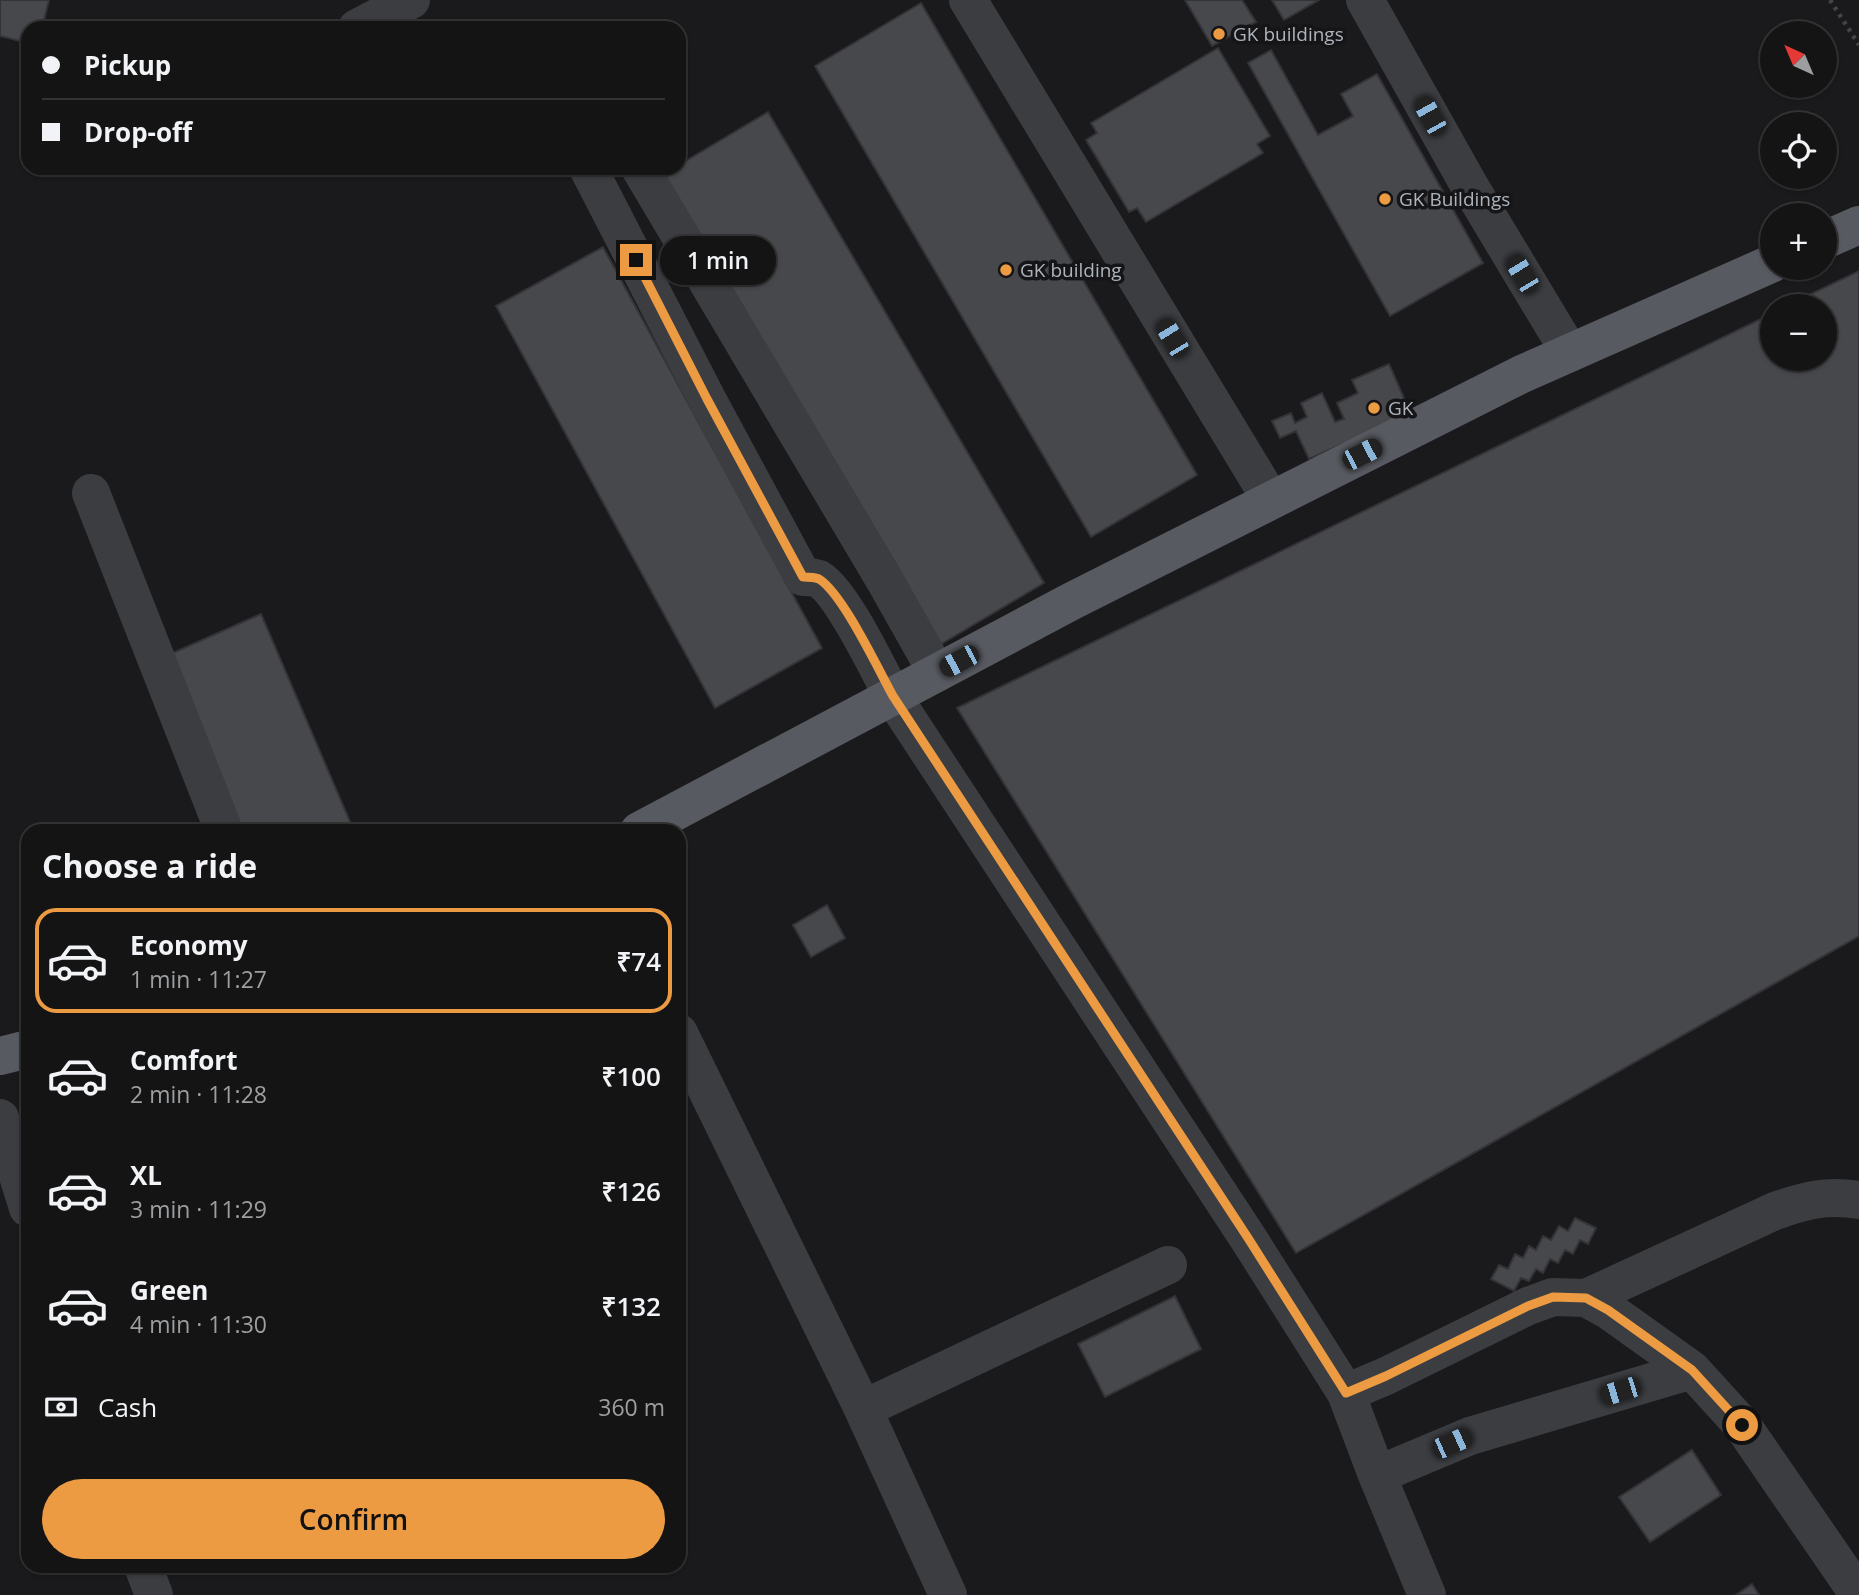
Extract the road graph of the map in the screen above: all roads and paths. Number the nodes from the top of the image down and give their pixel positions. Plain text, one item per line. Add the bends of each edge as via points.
1 (411, 0) edge
2 (968, 0) edge
3 (1365, 0) edge
4 (1830, 0) edge
5 (370, 21) edge
6 (1859, 44) edge
7 (592, 175) edge
8 (644, 175) edge
9 (1859, 225) edge
10 (1837, 235) edge
11 (1760, 269) edge
12 (1570, 353) junction
13 (91, 492) dead end
14 (1271, 500) junction
15 (937, 673) junction
16 (893, 696) junction
17 (221, 824) edge
18 (652, 824) edge
19 (686, 1046) edge
20 (21, 1051) edge
21 (0, 1056) edge
22 (0, 1118) edge
23 (21, 1186) edge
24 (1859, 1200) edge
25 (1168, 1265) dead end
26 (1586, 1298) junction
27 (1692, 1370) junction
28 (1346, 1393) junction
29 (863, 1409) junction
30 (1377, 1475) junction
31 (145, 1573) edge
32 (153, 1595) edge
33 (948, 1595) edge
34 (1427, 1595) edge
35 (1859, 1595) edge

1 - 5 street
2 - 14 street
3 - 12 street
4 - 6 path
7 - 16 street via 803,577 816,578 830,588
8 - 15 street
9 - 10 main road
11 - 12 main road
12 - 14 main road
13 - 17 street
14 - 15 main road
15 - 16 main road
16 - 18 main road
16 - 28 street
19 - 29 street
20 - 21 main road
22 - 23 street
24 - 26 street via 1807,1200 1775,1211
25 - 29 street
26 - 27 street
26 - 28 street via 1553,1297 1528,1306
27 - 30 street via 1470,1436
27 - 35 street via 1742,1425
28 - 30 street
29 - 33 street
30 - 34 street
31 - 32 street

